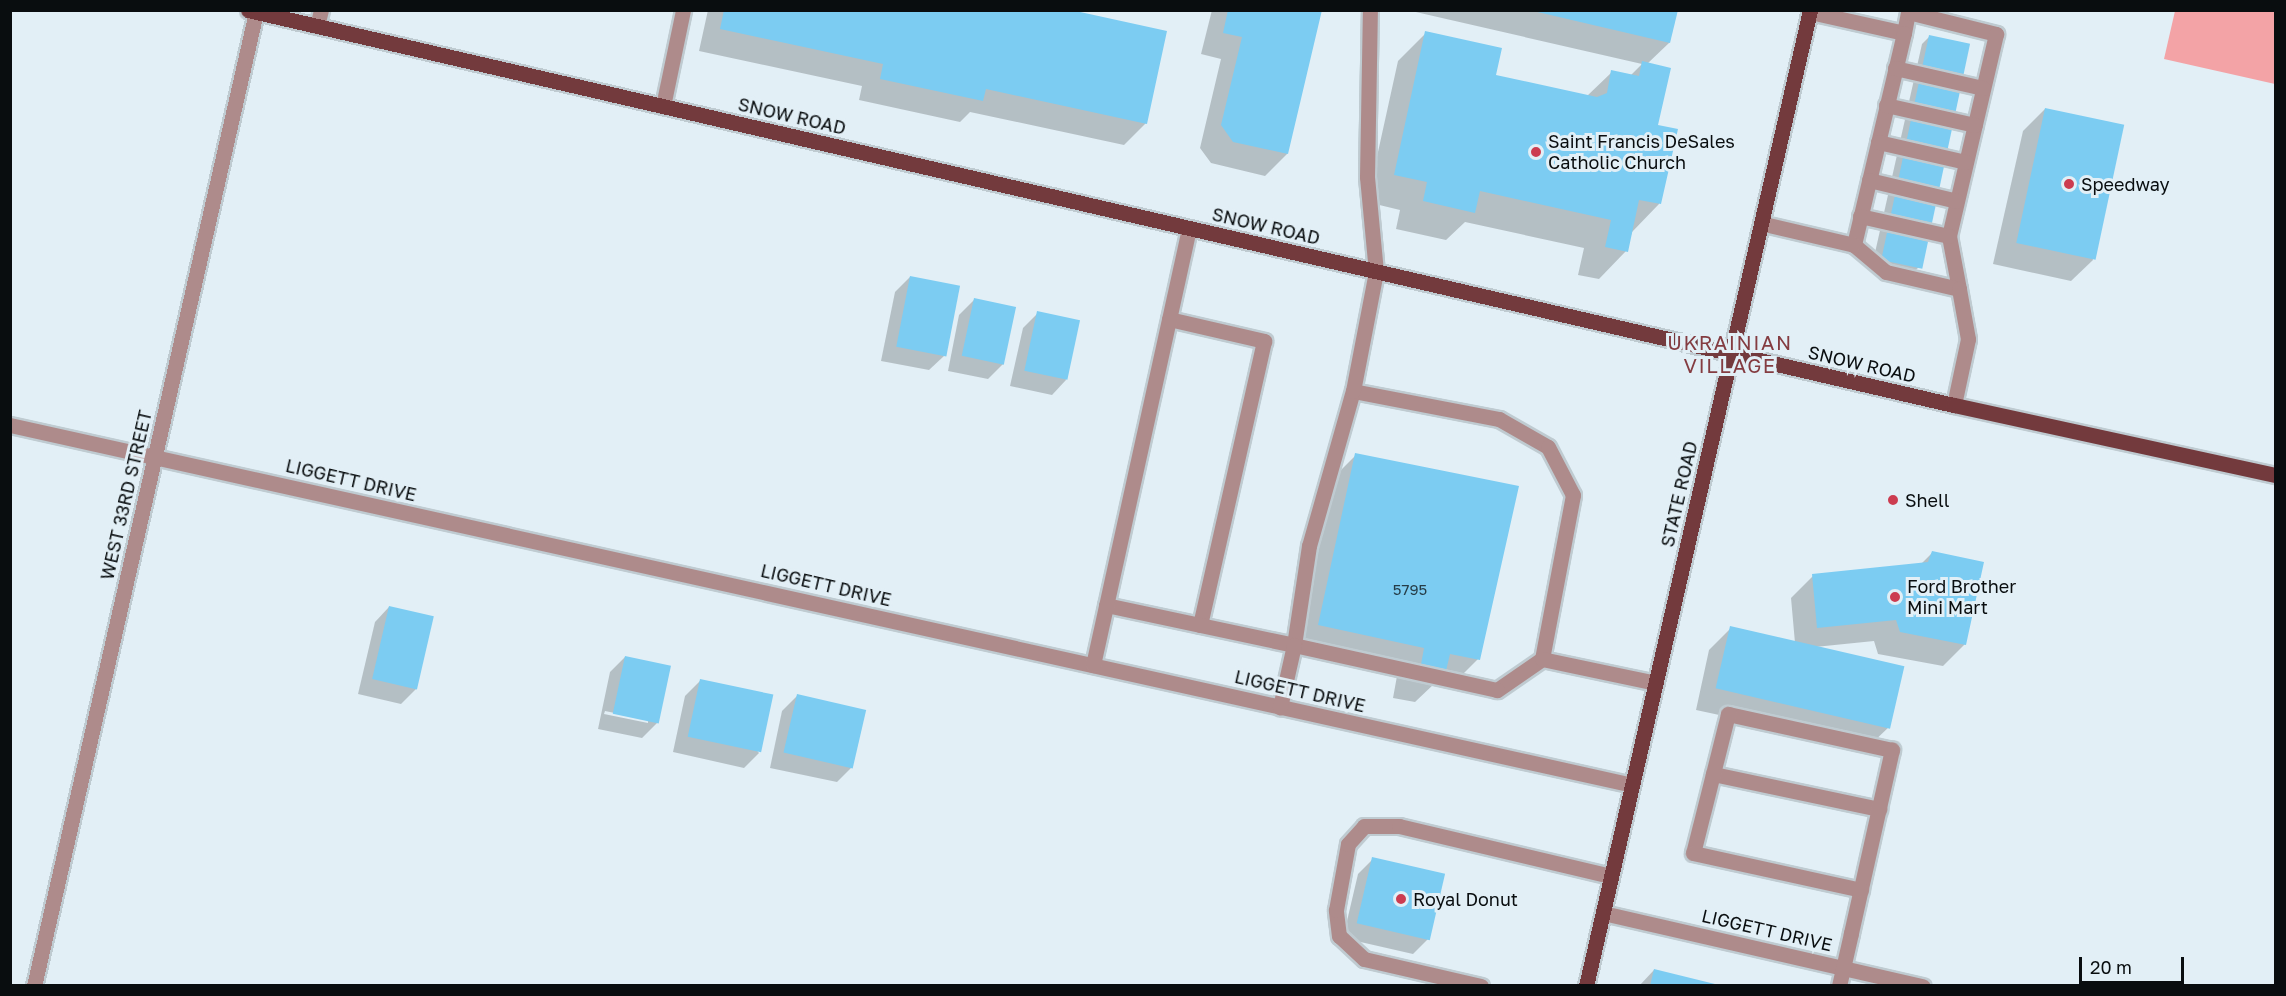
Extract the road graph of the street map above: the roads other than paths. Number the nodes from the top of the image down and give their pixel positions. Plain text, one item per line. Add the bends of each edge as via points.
1 (321, 10) edge
2 (683, 10) edge
3 (1370, 10) edge
4 (252, 11) edge
5 (1810, 11) edge
6 (317, 26) junction
7 (1904, 33) junction
8 (1895, 68) junction
9 (1983, 88) junction
10 (1886, 105) junction
11 (663, 106) junction
12 (1975, 125) junction
13 (1878, 142) junction
14 (1966, 162) junction
15 (1869, 180) junction
16 (1957, 201) junction
17 (1860, 216) junction
18 (1764, 224) junction
19 (1189, 228) junction
20 (1949, 236) junction
21 (1854, 245) junction
22 (1376, 272) junction
23 (1959, 289) junction
24 (1169, 319) junction
25 (1732, 354) junction
26 (1353, 391) junction
27 (1954, 405) junction
28 (10, 425) edge
29 (154, 456) junction
30 (2276, 475) edge
31 (1106, 605) junction
32 (1200, 625) junction
33 (1294, 645) junction
34 (1542, 659) junction
35 (1093, 665) junction
36 (1656, 683) junction
37 (1280, 707) junction
38 (1713, 774) junction
39 (1632, 785) junction
40 (1879, 809) junction
41 (1611, 876) junction
42 (1860, 890) junction
43 (1603, 913) junction
44 (1843, 968) junction
45 (34, 986) edge
46 (1481, 986) edge
47 (1586, 986) edge
48 (1839, 986) edge
49 (1923, 986) edge

1 - 6 street
2 - 11 street
3 - 22 street via 1367,177
4 - 6 main road, SNOW ROAD
4 - 29 street, WEST 33RD STREET
5 - 7 street
5 - 18 main road, STATE ROAD
6 - 11 main road, SNOW ROAD
7 - 8 street
7 - 9 street via 1908,12 1996,34
8 - 9 street
8 - 10 street
9 - 12 street
10 - 12 street
10 - 13 street
11 - 19 main road, SNOW ROAD
12 - 14 street
13 - 14 street
13 - 15 street
14 - 16 street
15 - 16 street
15 - 17 street
16 - 20 street
17 - 20 street
17 - 21 street
18 - 21 street
18 - 25 main road, STATE ROAD
19 - 22 main road, SNOW ROAD
19 - 24 street
20 - 23 street
21 - 23 street via 1886,272
22 - 25 main road, SNOW ROAD
22 - 26 street
23 - 27 street via 1968,339
24 - 31 street
24 - 32 street via 1263,340
25 - 27 main road, SNOW ROAD
25 - 36 main road, STATE ROAD
26 - 33 street via 1309,546
26 - 34 street via 1499,419 1548,447 1573,495
27 - 30 main road, SNOW ROAD
28 - 29 street, LIGGETT DRIVE
29 - 35 street, LIGGETT DRIVE
29 - 45 street, WEST 33RD STREET
31 - 32 street
31 - 35 street
32 - 33 street
33 - 34 street via 1497,690
33 - 37 street
34 - 36 street
35 - 37 street, LIGGETT DRIVE
36 - 39 main road, STATE ROAD
37 - 39 street, LIGGETT DRIVE
38 - 40 street
38 - 40 street via 1728,714 1892,750
38 - 42 street via 1693,853
39 - 41 main road, STATE ROAD
40 - 42 street
41 - 43 main road, STATE ROAD
41 - 46 street via 1399,826 1364,826 1348,844 1336,910 1339,936 1364,958
42 - 44 street
43 - 44 street, LIGGETT DRIVE
43 - 47 main road, STATE ROAD
44 - 48 street
44 - 49 street, LIGGETT DRIVE

